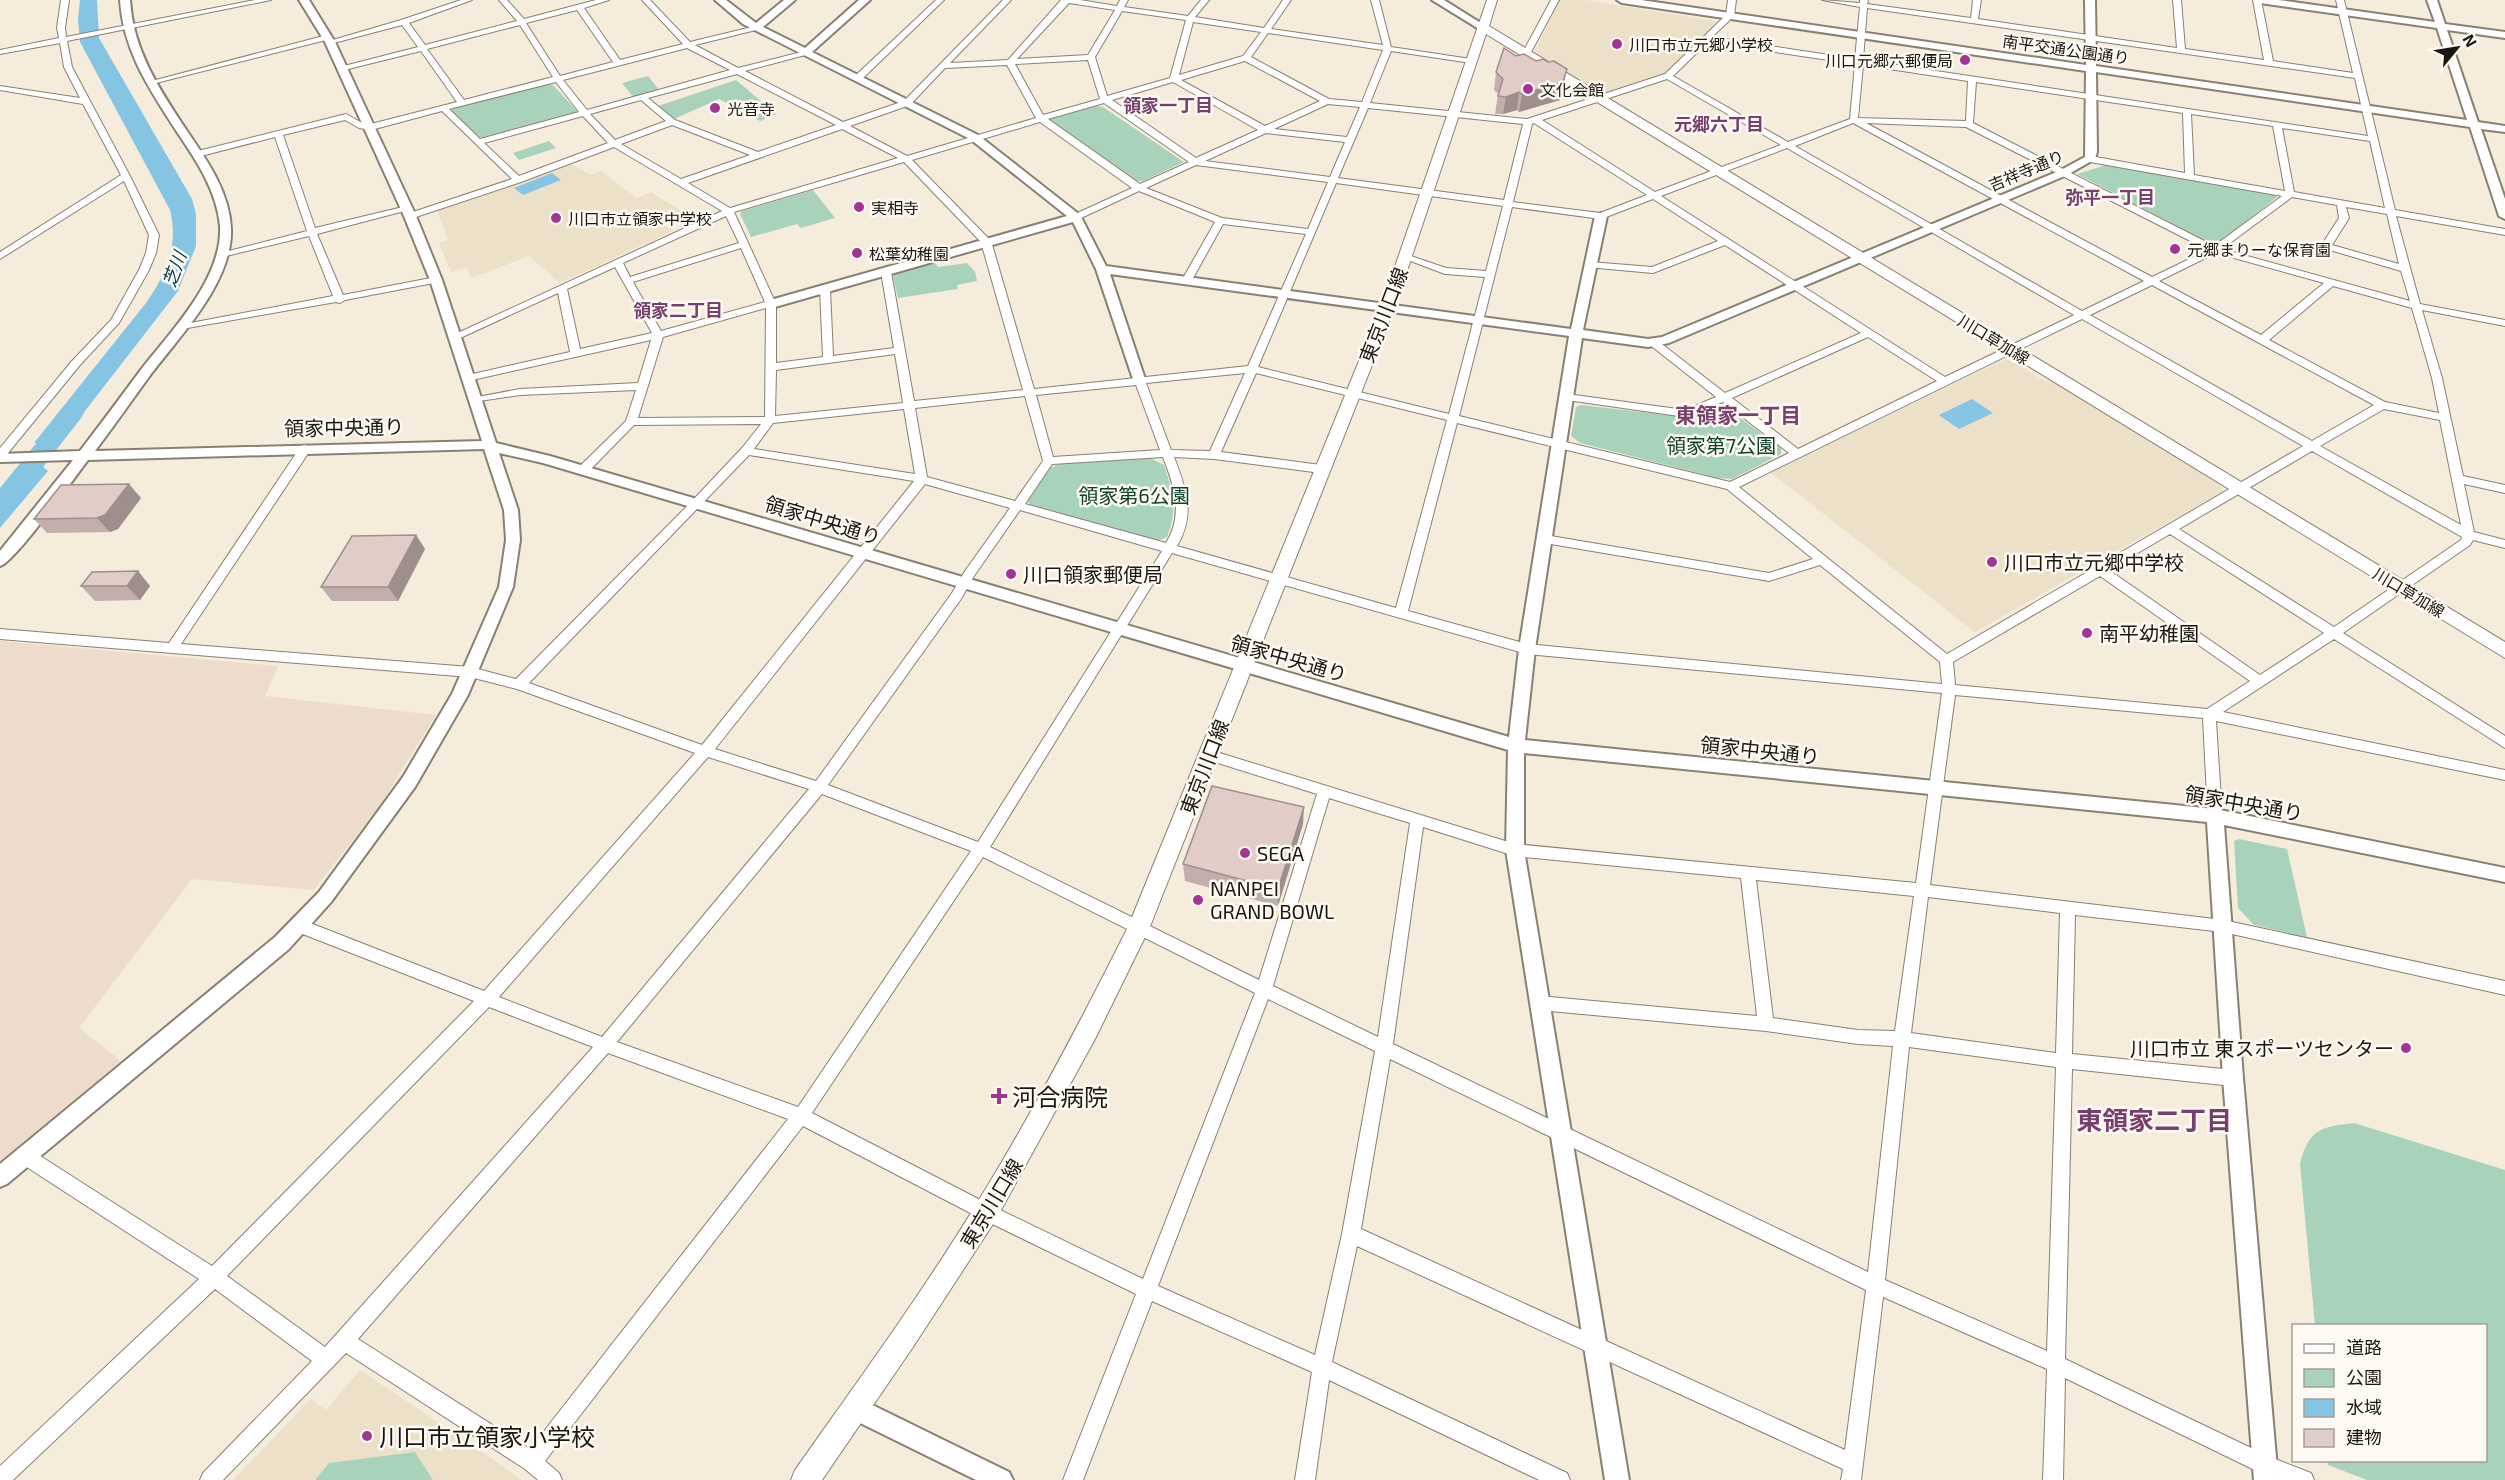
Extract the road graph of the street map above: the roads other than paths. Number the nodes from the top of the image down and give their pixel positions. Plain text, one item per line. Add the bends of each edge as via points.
1 (65, 0) edge
2 (125, 0) edge
3 (267, 0) edge
4 (304, 0) edge
5 (468, 0) edge
6 (503, 0) edge
7 (602, 0) edge
8 (646, 0) edge
9 (720, 0) edge
10 (790, 0) edge
11 (865, 0) edge
12 (940, 0) edge
13 (1007, 0) edge
14 (1066, 0) edge
15 (1124, 0) edge
16 (1205, 0) edge
17 (1287, 0) edge
18 (1375, 0) edge
19 (1437, 0) edge
20 (1492, 0) edge
21 (1555, 0) edge
22 (1623, 0) edge
23 (1732, 0) edge
24 (1826, 0) edge
25 (1977, 0) edge
26 (2090, 0) edge
27 (2176, 0) edge
28 (2258, 0) edge
29 (2432, 0) edge
30 (1864, 3) edge
31 (2342, 6) edge
32 (579, 7) junction
33 (1118, 8) junction
34 (1730, 16) junction
35 (1190, 18) junction
36 (521, 21) junction
37 (404, 22) junction
38 (1974, 22) junction
39 (2440, 26) junction
40 (757, 27) junction
41 (1482, 27) junction
42 (122, 29) junction
43 (1265, 31) junction
44 (1861, 35) junction
45 (2505, 35) edge
46 (2090, 38) junction
47 (1707, 39) junction
48 (65, 40) junction
49 (329, 40) junction
50 (690, 46) junction
51 (422, 47) junction
52 (1388, 49) junction
53 (0, 51) edge
54 (2181, 51) junction
55 (806, 52) junction
56 (1526, 54) junction
57 (1091, 57) junction
58 (1246, 58) junction
59 (1471, 61) junction
60 (1859, 62) junction
61 (619, 63) junction
62 (1010, 63) junction
63 (2269, 63) junction
64 (943, 66) junction
65 (2091, 68) junction
66 (343, 69) junction
67 (738, 71) junction
68 (1668, 76) junction
69 (2358, 76) junction
70 (858, 78) junction
71 (558, 79) junction
72 (1174, 79) junction
73 (1972, 79) junction
74 (152, 82) junction
75 (0, 88) edge
76 (356, 96) junction
77 (642, 97) junction
78 (2091, 97) junction
79 (1104, 99) junction
80 (1600, 99) junction
81 (1327, 101) junction
82 (88, 102) junction
83 (462, 103) junction
84 (907, 103) junction
85 (1365, 105) junction
86 (443, 108) junction
87 (2366, 108) junction
88 (2187, 111) junction
89 (585, 113) junction
90 (1452, 115) junction
91 (346, 117) junction
92 (1040, 118) junction
93 (1854, 120) junction
94 (1532, 121) junction
95 (672, 122) junction
96 (1968, 124) junction
97 (2473, 124) junction
98 (842, 125) junction
99 (2277, 126) junction
100 (370, 127) junction
101 (2505, 129) edge
102 (1265, 130) junction
103 (278, 134) junction
104 (974, 137) junction
105 (2374, 139) junction
106 (1350, 140) junction
107 (478, 142) junction
108 (613, 143) junction
109 (1785, 146) junction
110 (197, 154) junction
111 (757, 155) junction
112 (905, 158) junction
113 (2090, 159) junction
114 (1195, 162) junction
115 (1718, 171) junction
116 (2063, 173) junction
117 (126, 176) junction
118 (2190, 177) junction
119 (1333, 179) junction
120 (518, 180) junction
121 (682, 182) junction
122 (1139, 188) junction
123 (1426, 192) junction
124 (2290, 194) junction
125 (1654, 195) junction
126 (2000, 199) junction
127 (1509, 203) junction
128 (2341, 203) junction
129 (729, 211) junction
130 (2392, 212) junction
131 (408, 213) junction
132 (1600, 216) junction
133 (2505, 216) edge
134 (1076, 217) junction
135 (1220, 221) junction
136 (1930, 228) junction
137 (312, 232) junction
138 (1310, 232) junction
139 (2505, 232) edge
140 (986, 241) junction
141 (1726, 242) junction
142 (744, 244) junction
143 (2215, 250) junction
144 (222, 254) junction
145 (0, 256) edge
146 (1405, 257) junction
147 (1861, 258) junction
148 (617, 262) junction
149 (1590, 265) junction
150 (1102, 269) junction
151 (2405, 269) junction
152 (886, 272) junction
153 (1491, 274) junction
154 (436, 280) junction
155 (630, 280) junction
156 (1187, 280) junction
157 (2154, 281) junction
158 (2330, 283) junction
159 (1795, 286) junction
160 (562, 287) junction
161 (825, 289) junction
162 (1286, 293) junction
163 (340, 300) junction
164 (771, 304) junction
165 (2416, 306) junction
166 (1388, 307) junction
167 (2084, 316) junction
168 (1479, 320) junction
169 (2505, 323) edge
170 (180, 328) junction
171 (1576, 333) junction
172 (1869, 333) junction
173 (658, 335) junction
174 (454, 337) junction
175 (2263, 339) junction
176 (1653, 343) junction
177 (900, 350) junction
178 (2012, 350) junction
179 (576, 354) junction
180 (828, 360) junction
181 (772, 367) junction
182 (1252, 369) junction
183 (468, 378) junction
184 (1140, 382) junction
185 (1945, 382) junction
186 (642, 386) junction
187 (1030, 392) junction
188 (1353, 394) junction
189 (1567, 397) junction
190 (1724, 397) junction
191 (476, 400) junction
192 (910, 405) junction
193 (2382, 405) junction
194 (1452, 418) junction
195 (2445, 418) junction
196 (770, 420) junction
197 (631, 422) junction
198 (1561, 444) junction
199 (2311, 446) junction
200 (492, 447) junction
201 (305, 449) junction
202 (746, 451) junction
203 (1168, 453) junction
204 (1797, 454) junction
205 (80, 455) junction
206 (1214, 455) junction
207 (2, 457) edge
208 (1049, 461) junction
209 (1321, 469) junction
210 (583, 470) junction
211 (922, 479) junction
212 (2457, 479) junction
213 (1731, 486) junction
214 (2238, 488) junction
215 (2505, 489) edge
216 (696, 504) junction
217 (1016, 507) junction
218 (2171, 529) junction
219 (2469, 536) junction
220 (1545, 539) junction
221 (2505, 544) edge
222 (1169, 549) junction
223 (864, 554) junction
224 (1822, 560) junction
225 (0, 561) edge
226 (2100, 570) junction
227 (1277, 580) junction
228 (964, 584) junction
229 (2401, 587) junction
230 (1401, 614) junction
231 (1117, 629) junction
232 (2334, 633) junction
233 (0, 634) edge
234 (172, 648) junction
235 (1527, 649) junction
236 (2505, 651) edge
237 (1947, 660) junction
238 (1243, 666) junction
239 (470, 672) junction
240 (2259, 681) junction
241 (519, 685) junction
242 (1949, 689) junction
243 (2209, 714) junction
244 (2505, 743) edge
245 (1515, 746) junction
246 (705, 751) junction
247 (1210, 755) junction
248 (2505, 775) edge
249 (819, 787) junction
250 (1934, 790) junction
251 (1324, 792) junction
252 (2215, 816) junction
253 (1417, 820) junction
254 (981, 849) junction
255 (1515, 850) junction
256 (1748, 874) junction
257 (2505, 875) edge
258 (1921, 890) junction
259 (2068, 908) junction
260 (300, 926) junction
261 (2223, 926) junction
262 (1138, 929) junction
263 (2505, 988) edge
264 (1264, 990) junction
265 (488, 998) junction
266 (1539, 1003) junction
267 (1766, 1024) junction
268 (1902, 1039) junction
269 (605, 1044) junction
270 (1384, 1048) junction
271 (2064, 1060) junction
272 (2233, 1078) junction
273 (801, 1116) junction
274 (1560, 1134) junction
275 (25, 1156) junction
276 (0, 1177) edge
277 (986, 1212) junction
278 (1351, 1234) junction
279 (212, 1278) junction
280 (1876, 1285) junction
281 (1147, 1290) junction
282 (344, 1341) junction
283 (1595, 1346) junction
284 (327, 1360) junction
285 (2056, 1364) junction
286 (1322, 1367) junction
287 (856, 1409) junction
288 (532, 1462) junction
289 (1852, 1472) edge
290 (2265, 1473) edge
291 (0, 1479) edge
292 (210, 1480) edge
293 (552, 1480) edge
294 (805, 1480) edge
295 (1001, 1480) edge
296 (1074, 1480) edge
297 (1305, 1480) edge
298 (1560, 1480) edge
299 (1617, 1480) edge
300 (2053, 1480) edge
301 (2304, 1480) edge

1 - 48 street via 61,28
2 - 42 street
3 - 42 street
4 - 49 street
5 - 37 street
6 - 36 street
7 - 32 street
8 - 50 street
9 - 40 street via 740,19
10 - 40 street
11 - 55 street
12 - 70 street
13 - 64 street
14 - 33 street
14 - 62 street
15 - 33 street
16 - 35 street
17 - 43 street
18 - 52 street
19 - 41 street
20 - 41 main road, 東京川口線
21 - 56 street
22 - 34 street, 南平交通公園通り
23 - 34 street
24 - 30 street
25 - 38 street
26 - 46 street, 吉祥寺通り
27 - 54 street
28 - 31 street
28 - 63 street
29 - 39 street
30 - 38 street
30 - 44 street
31 - 39 street
31 - 69 street
32 - 36 street
32 - 61 street
33 - 35 street
33 - 57 street
34 - 44 street, 南平交通公園通り
34 - 47 street
35 - 43 street
35 - 72 street
36 - 51 street
36 - 71 street
37 - 49 street
37 - 51 street
38 - 46 street
39 - 45 street
39 - 97 street
40 - 50 street
40 - 55 street
41 - 56 main road, 川口草加線
41 - 59 main road, 東京川口線
42 - 48 street
42 - 74 street
43 - 52 street
43 - 58 street
44 - 60 street
44 - 65 street, 南平交通公園通り
46 - 54 street
46 - 65 street, 吉祥寺通り
47 - 60 street
47 - 68 street
48 - 53 street
48 - 82 street via 68,67
49 - 66 street
49 - 74 street via 227,61
50 - 61 street
50 - 67 street
51 - 66 street
51 - 83 street
52 - 59 street
52 - 85 street
54 - 63 street
55 - 67 street
55 - 70 street
56 - 80 main road, 川口草加線
57 - 62 street
57 - 79 street
58 - 72 street
58 - 81 street
59 - 90 main road, 東京川口線
60 - 73 street
60 - 93 street
61 - 71 street
62 - 64 street
62 - 92 street
63 - 69 street
64 - 84 street
65 - 78 street, 吉祥寺通り
65 - 87 street, 南平交通公園通り
66 - 76 street
67 - 77 street
67 - 98 street
68 - 80 street
68 - 109 street
69 - 87 street
70 - 84 street
71 - 83 street
71 - 89 street
72 - 79 street
72 - 102 street
73 - 78 street
73 - 96 street
74 - 110 street
75 - 82 street
76 - 91 street
76 - 100 street
77 - 89 street
77 - 95 street
78 - 88 street
78 - 113 street, 吉祥寺通り
79 - 92 street
79 - 114 street
80 - 94 street
80 - 115 main road, 川口草加線
81 - 85 street
81 - 102 street
82 - 117 street
83 - 86 street
84 - 98 street
84 - 104 street
85 - 90 street
85 - 106 street
86 - 100 street
86 - 107 street
87 - 97 street, 南平交通公園通り
87 - 105 street
88 - 99 street
88 - 118 street
89 - 107 street
89 - 108 street
90 - 94 street
90 - 123 main road, 東京川口線
91 - 100 street
91 - 103 street
92 - 104 street
92 - 122 street
93 - 96 street
93 - 109 street
93 - 126 street
94 - 125 street
94 - 127 street
95 - 108 street
95 - 111 street
96 - 116 street
97 - 101 street, 南平交通公園通り
97 - 133 street
98 - 111 street
98 - 112 street
99 - 105 street
99 - 124 street
100 - 131 street
102 - 106 street
102 - 114 street
103 - 110 street
103 - 137 street
104 - 112 street
104 - 134 street
105 - 130 street
106 - 119 street
107 - 120 street
108 - 120 street
108 - 121 street
109 - 115 street
109 - 136 street
110 - 144 street via 221,200 226,226
111 - 121 street
112 - 129 street
112 - 140 street
113 - 116 street, 吉祥寺通り
113 - 118 street
114 - 119 street
114 - 122 street
115 - 125 street
115 - 147 main road, 川口草加線
116 - 126 street, 吉祥寺通り
116 - 143 street
117 - 145 street
117 - 207 street via 154,235 144,270 115,321 76,363
118 - 124 street
119 - 123 street
119 - 138 street
120 - 131 street
121 - 129 street
122 - 134 street
122 - 135 street
123 - 127 street
123 - 146 main road, 東京川口線
124 - 128 street
124 - 143 street
125 - 132 street
125 - 141 street
126 - 136 street, 吉祥寺通り
126 - 157 street
127 - 132 street
127 - 153 street
128 - 130 street
128 - 151 street via 2344,218 2326,246
129 - 142 street
129 - 148 street
130 - 139 street
130 - 151 street
131 - 137 street
131 - 154 street
132 - 149 street
134 - 140 street
134 - 150 street
135 - 138 street
135 - 156 street
136 - 147 street, 吉祥寺通り
136 - 167 street
137 - 144 street
137 - 163 street
138 - 162 street
140 - 152 street
140 - 187 street
141 - 149 street via 1653,270
141 - 159 street
142 - 155 street
142 - 164 street
143 - 157 street
143 - 158 street
144 - 170 street
146 - 153 street via 1445,271
146 - 166 main road, 東京川口線
147 - 159 street, 吉祥寺通り
147 - 178 main road, 川口草加線
148 - 155 street
148 - 160 street
149 - 171 street
150 - 156 street
150 - 184 street
151 - 165 street
152 - 161 street
152 - 177 street
153 - 168 street
154 - 163 street
154 - 174 street
155 - 173 street
156 - 162 street
157 - 167 street
157 - 175 street
158 - 165 street
158 - 175 street
159 - 172 street
159 - 176 street, 吉祥寺通り
160 - 174 street
160 - 179 street
161 - 164 street
161 - 180 street
162 - 166 street
162 - 182 street
163 - 170 street
164 - 173 street
164 - 181 street
165 - 169 street
165 - 195 street
166 - 168 street
166 - 188 main road, 東京川口線
167 - 178 street
167 - 199 street
168 - 171 street
168 - 194 street
170 - 205 street
171 - 176 street
171 - 189 street
172 - 185 street
172 - 190 street
173 - 179 street
173 - 186 street
174 - 183 street
175 - 193 street
176 - 190 street
177 - 180 street
177 - 192 street
178 - 185 street
178 - 214 main road, 川口草加線
179 - 183 street
180 - 181 street
181 - 196 street
182 - 184 street
182 - 188 street
182 - 206 street
183 - 191 street
184 - 187 street
184 - 203 street
185 - 204 street
186 - 191 street via 520,392
186 - 197 street
187 - 192 street
187 - 208 street
188 - 194 street
188 - 209 main road, 東京川口線
189 - 190 street via 1686,414
189 - 198 street
190 - 204 street
191 - 200 street
192 - 196 street
192 - 211 street
193 - 195 street
193 - 199 street
194 - 198 street
194 - 230 street
195 - 212 street
196 - 197 street
196 - 202 street
197 - 210 street
198 - 213 street
198 - 220 street
199 - 214 street
199 - 219 street
200 - 201 street, 領家中央通り via 474,444
200 - 210 street, 領家中央通り
200 - 239 street via 511,510 513,540 506,587
201 - 205 street, 領家中央通り
201 - 234 street
202 - 211 street
202 - 216 street
203 - 206 street
203 - 208 street
203 - 222 street via 1184,506
204 - 213 street
205 - 207 street, 領家中央通り
205 - 225 street
206 - 209 street
208 - 217 street
209 - 227 main road, 東京川口線
210 - 216 street, 領家中央通り
211 - 217 street
211 - 223 street
212 - 215 street
212 - 219 street
213 - 224 street
214 - 218 street
214 - 229 main road, 川口草加線
216 - 223 street, 領家中央通り
216 - 241 street
217 - 222 street
217 - 228 street
218 - 226 street
218 - 232 street
219 - 221 street
219 - 229 street
220 - 224 street via 1769,577
220 - 235 street
222 - 227 street
222 - 231 street
223 - 228 street, 領家中央通り
223 - 246 street
224 - 237 street
226 - 237 street
226 - 240 street
227 - 230 street
227 - 238 main road, 東京川口線
228 - 231 street, 領家中央通り
228 - 249 street
229 - 232 street
229 - 236 main road, 川口草加線
230 - 235 street
231 - 238 street, 領家中央通り
231 - 254 street
232 - 240 street
232 - 244 street
233 - 234 street
234 - 239 street
235 - 242 street
235 - 245 street
237 - 242 street
238 - 245 street, 領家中央通り
238 - 247 main road, 東京川口線
239 - 241 street
239 - 260 street via 409,782
240 - 243 street
241 - 246 street
242 - 243 street
242 - 250 street
243 - 248 street
243 - 252 street
245 - 250 street, 領家中央通り
245 - 255 street
246 - 249 street
246 - 265 street
247 - 251 street
247 - 262 main road, 東京川口線
249 - 254 street
249 - 269 street
250 - 252 street, 領家中央通り
250 - 258 street
251 - 253 street
251 - 264 street
252 - 257 street, 領家中央通り
252 - 261 street
253 - 255 street
253 - 270 street
254 - 262 street
254 - 273 street
255 - 256 street
255 - 266 street
256 - 258 street
256 - 267 street
258 - 259 street
258 - 268 street
259 - 261 street
259 - 271 street
260 - 265 street
260 - 275 street
261 - 263 street
261 - 272 street
262 - 264 street
262 - 277 main road, 東京川口線 via 1087,1032
264 - 270 street
264 - 281 street
265 - 269 street
265 - 279 street
266 - 267 street
266 - 274 street
267 - 268 street
268 - 271 street
268 - 280 street
269 - 273 street
269 - 282 street
270 - 274 street
270 - 278 street
271 - 272 street
271 - 285 street
272 - 290 street
273 - 277 street
273 - 288 street
274 - 280 street
274 - 283 street
275 - 276 street
275 - 279 street
277 - 281 street
277 - 287 main road, 東京川口線
278 - 283 street
278 - 286 street
279 - 284 street
279 - 291 street
280 - 285 street
280 - 289 street
281 - 286 street
281 - 296 street
282 - 284 street
282 - 288 street
283 - 289 street
283 - 299 street
284 - 292 street
285 - 290 street
285 - 300 street
286 - 297 street
286 - 298 street
287 - 294 main road, 東京川口線
287 - 295 street
288 - 293 street
290 - 301 street

